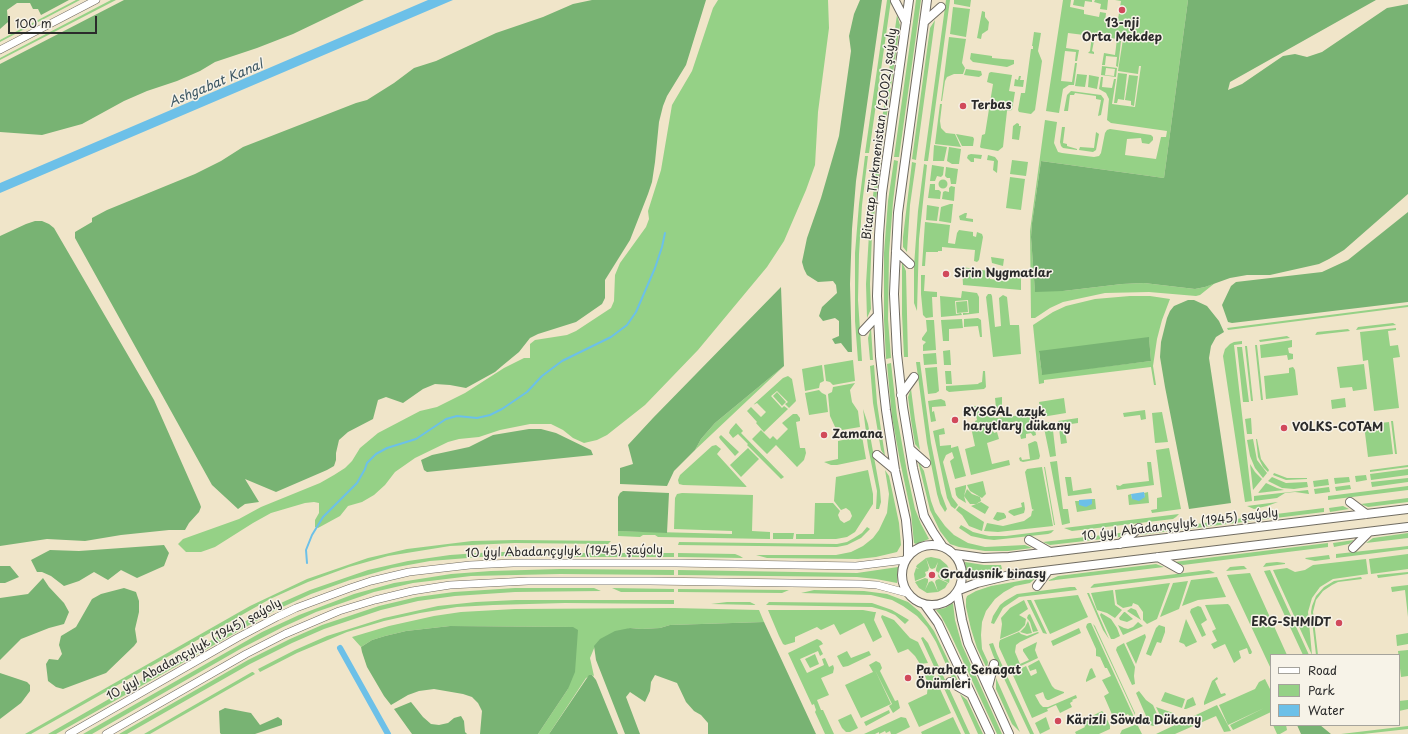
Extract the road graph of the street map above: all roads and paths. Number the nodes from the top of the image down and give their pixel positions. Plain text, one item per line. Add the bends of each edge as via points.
1 (96, 0) edge
2 (909, 0) edge
3 (927, 0) edge
4 (895, 1) edge
5 (941, 7) dead end
6 (906, 22) junction
7 (924, 22) junction
8 (0, 50) edge
9 (896, 251) junction
10 (910, 264) dead end
11 (877, 316) junction
12 (863, 330) dead end
13 (914, 377) dead end
14 (901, 395) junction
15 (910, 449) junction
16 (877, 455) dead end
17 (926, 462) dead end
18 (895, 470) junction
19 (1350, 502) dead end
20 (1408, 509) edge
21 (1366, 514) junction
22 (1408, 527) edge
23 (1138, 528) dead end
24 (1369, 532) junction
25 (1029, 540) dead end
26 (1120, 544) junction
27 (943, 547) junction
28 (1353, 548) dead end
29 (1050, 552) junction
30 (954, 554) junction
31 (1158, 557) junction
32 (907, 558) junction
33 (1179, 569) dead end
34 (1048, 571) junction
35 (1037, 586) dead end
36 (958, 591) junction
37 (907, 593) junction
38 (925, 605) junction
39 (994, 664) dead end
40 (950, 682) dead end
41 (988, 687) junction
42 (971, 694) junction
43 (1010, 733) edge
44 (69, 734) edge
45 (106, 734) edge
46 (990, 734) edge

1 - 8 main road
2 - 6 main road, Bitarap Türkmenistan (2002) şaýoly
3 - 7 main road
4 - 6 main road
5 - 7 main road
6 - 11 main road, Bitarap Türkmenistan (2002) şaýoly via 880,213
7 - 9 main road via 900,194
9 - 10 main road
9 - 14 main road via 895,302
11 - 12 main road
11 - 18 main road, Bitarap Türkmenistan (2002) şaýoly
13 - 14 main road
14 - 15 main road
15 - 17 main road
15 - 27 main road via 922,508 928,524
16 - 18 main road
18 - 32 main road, Bitarap Türkmenistan (2002) şaýoly via 906,520
19 - 21 main road
20 - 21 main road, 10 ýyl Abadançylyk (1945) şaýoly
21 - 26 main road, 10 ýyl Abadançylyk (1945) şaýoly
22 - 24 main road
23 - 26 main road
24 - 28 main road
24 - 31 main road
25 - 29 main road
26 - 29 main road, 10 ýyl Abadançylyk (1945) şaýoly
27 - 30 main road
27 - 32 main road via 922,546
29 - 30 main road, 10 ýyl Abadançylyk (1945) şaýoly via 991,558
30 - 36 main road via 962,569 962,582
31 - 33 main road
31 - 34 main road
32 - 37 main road via 901,577
32 - 44 main road, 10 ýyl Abadançylyk (1945) şaýoly via 856,566 513,562 443,567 398,574 339,592 271,620
34 - 35 main road
34 - 36 main road via 998,577
36 - 38 main road via 942,604
36 - 41 main road via 964,631
37 - 38 main road
37 - 45 main road via 857,583 628,581 472,583 412,591 339,611 285,634
38 - 42 main road via 946,638
39 - 41 main road
40 - 42 main road
41 - 43 main road
42 - 46 main road

